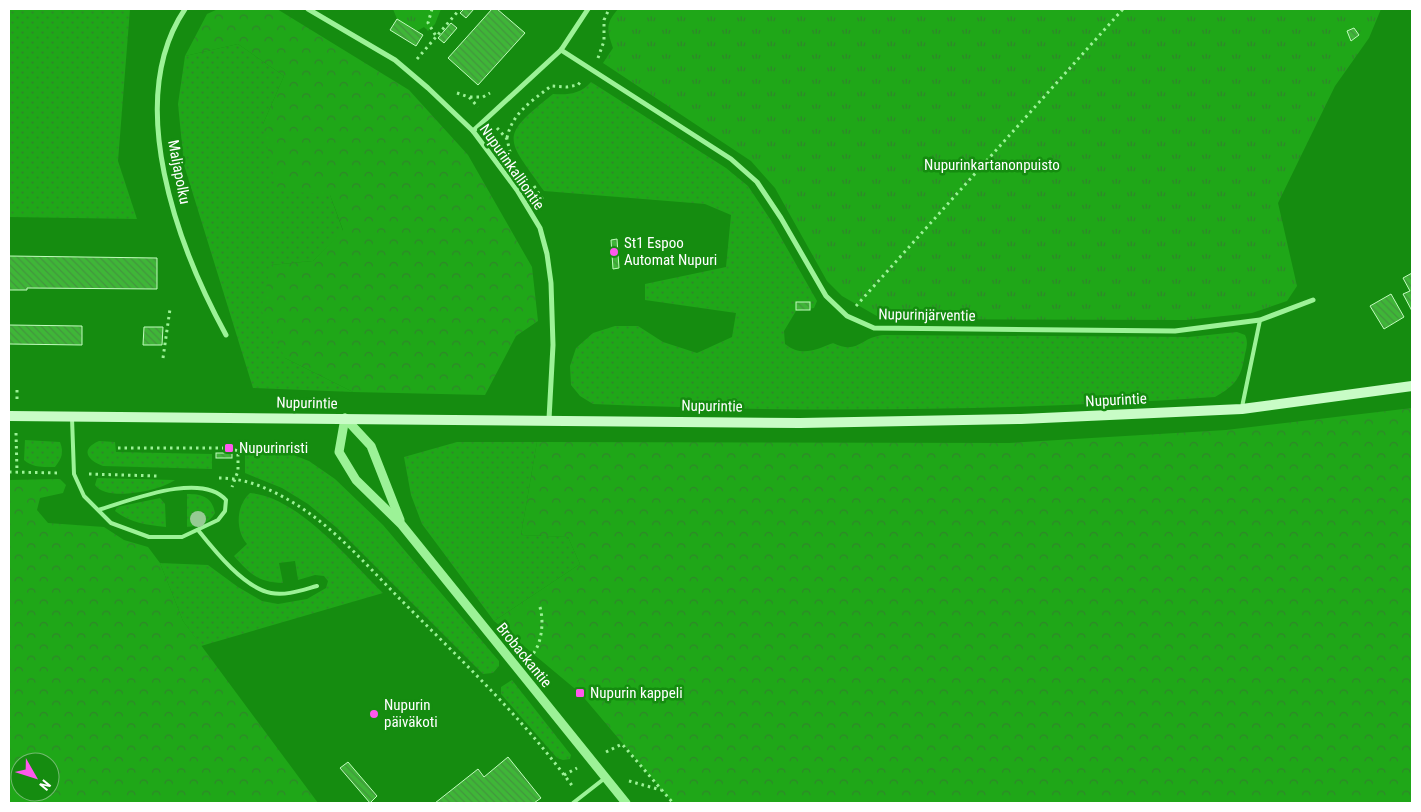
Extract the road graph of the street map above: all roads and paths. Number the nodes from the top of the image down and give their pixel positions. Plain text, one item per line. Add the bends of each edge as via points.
1 (185, 9) edge
2 (308, 9) edge
3 (432, 9) edge
4 (460, 9) edge
5 (588, 9) edge
6 (609, 9) edge
7 (1123, 9) edge
8 (436, 36) junction
9 (561, 50) junction
10 (417, 59) dead end
11 (590, 68) junction
12 (473, 131) junction
13 (507, 138) dead end
14 (1313, 300) dead end
15 (170, 309) dead end
16 (848, 316) junction
17 (1260, 320) junction
18 (226, 335) dead end
19 (163, 358) dead end
20 (1412, 386) edge
21 (1242, 409) junction
22 (9, 416) edge
23 (71, 416) junction
24 (345, 418) junction
25 (549, 419) junction
26 (118, 448) dead end
27 (9, 472) edge
28 (74, 474) junction
29 (160, 476) dead end
30 (217, 478) dead end
31 (236, 478) junction
32 (98, 510) junction
33 (401, 524) junction
34 (198, 530) junction
35 (317, 586) dead end
36 (539, 604) dead end
37 (517, 668) junction
38 (591, 760) junction
39 (605, 778) junction
40 (573, 803) edge
41 (626, 803) edge
42 (673, 803) edge

1 - 18 street, Maljapolku via 163,52 158,98 160,141 178,226 203,294
2 - 12 street, Nupurinkalliontie via 395,60
3 - 8 path via 428,23
4 - 8 path
5 - 9 street
6 - 11 path via 603,25 601,54
7 - 16 path
8 - 10 path
9 - 11 street, Nupurinjärventie
9 - 12 street
11 - 13 path via 578,85 551,86 544,91 509,125
11 - 16 street, Nupurinjärventie via 731,159 757,182 826,296
12 - 25 street, Nupurinkalliontie via 517,190 535,220 547,254 553,345
14 - 17 street, Nupurinjärventie
15 - 19 path
16 - 17 street, Nupurinjärventie via 874,328 1175,331
17 - 21 lane
20 - 21 main road, Nupurintie
21 - 25 main road, Nupurintie via 1021,419 819,422
22 - 23 main road, Nupurintie
23 - 24 main road, Nupurintie
23 - 28 lane
24 - 25 main road, Nupurintie
24 - 33 street, Brobackantie via 371,446
24 - 33 street, Brobackantie via 339,452 356,480
26 - 31 path via 229,448 238,451
27 - 28 path
28 - 29 path
28 - 32 lane via 84,496
30 - 31 path
31 - 38 path via 264,487 298,506 338,537 491,690 564,775
32 - 34 lane via 111,523 149,537 182,537
32 - 34 lane via 178,488 203,488 220,493 226,500 225,511 218,520
33 - 37 street, Brobackantie
34 - 35 lane via 221,561 269,593 288,594
36 - 37 path via 542,628 535,654
37 - 38 street, Brobackantie
38 - 39 street, Brobackantie
38 - 42 path via 622,744
39 - 40 lane
39 - 41 street, Brobackantie

